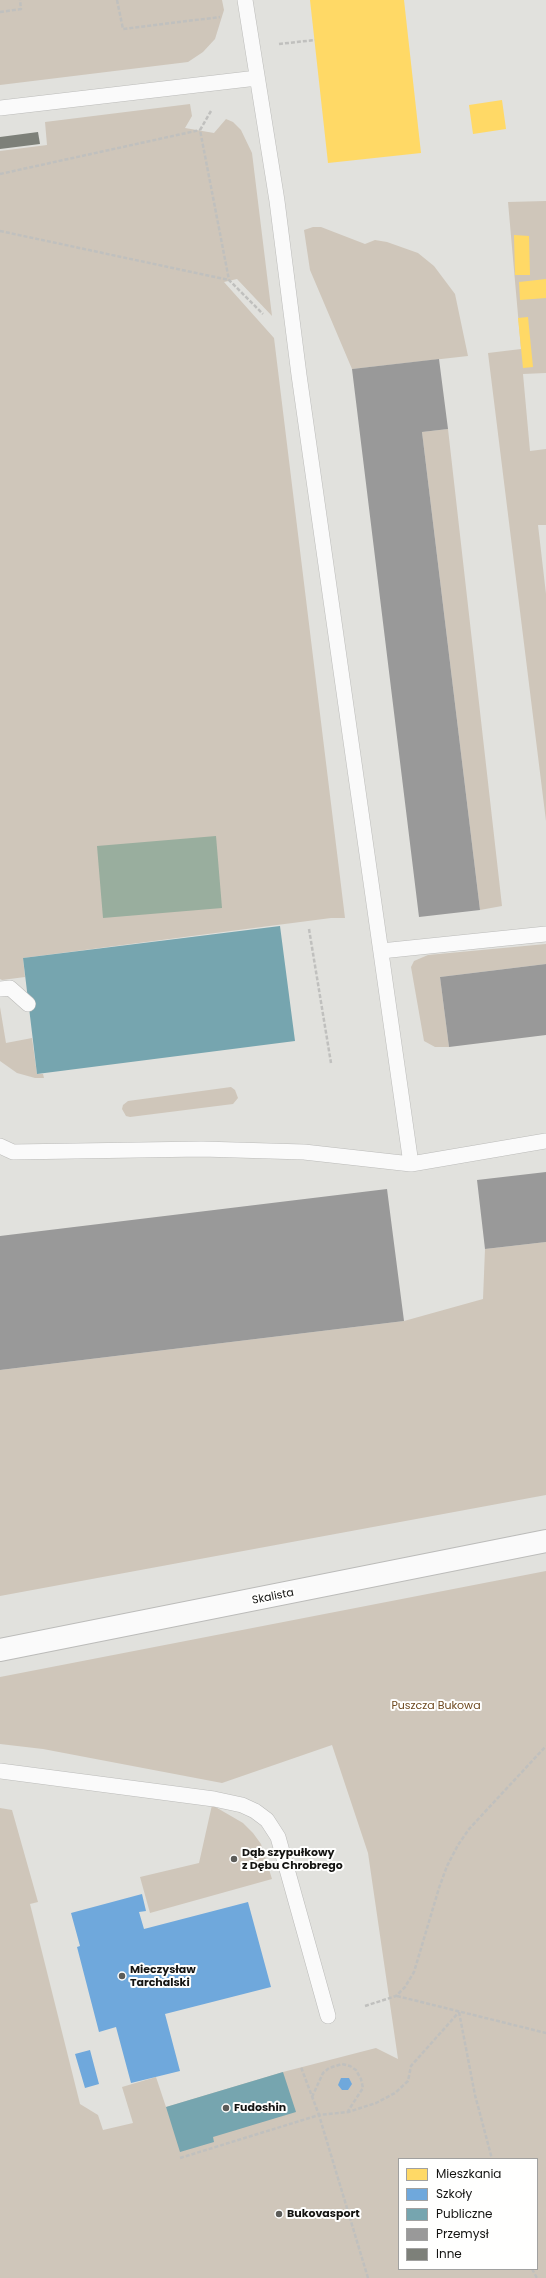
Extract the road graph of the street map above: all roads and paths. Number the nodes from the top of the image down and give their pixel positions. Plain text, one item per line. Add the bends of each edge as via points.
1 (20, 0) edge
2 (117, 0) edge
3 (246, 7) edge
4 (0, 12) edge
5 (315, 40) dead end
6 (277, 44) dead end
7 (257, 78) junction
8 (226, 82) junction
9 (0, 108) edge
10 (200, 130) junction
11 (0, 174) edge
12 (0, 231) edge
13 (309, 929) dead end
14 (546, 934) edge
15 (381, 951) junction
16 (0, 989) edge
17 (28, 1004) dead end
18 (331, 1063) dead end
19 (546, 1141) edge
20 (4, 1151) edge
21 (411, 1164) junction
22 (546, 1541) edge
23 (0, 1650) edge
24 (546, 1746) edge
25 (0, 1771) edge
26 (396, 1996) junction
27 (365, 2006) dead end
28 (459, 2012) junction
29 (328, 2016) dead end
30 (546, 2033) edge
31 (301, 2067) dead end
32 (312, 2097) junction
33 (348, 2112) junction
34 (319, 2115) junction
35 (180, 2158) dead end
36 (492, 2158) edge
37 (368, 2278) edge

1 - 4 path via 21,8
2 - 3 path via 123,29
3 - 7 lane
5 - 6 path
7 - 8 lane
7 - 15 lane via 277,200 299,375
8 - 9 lane
8 - 10 path
10 - 11 path
10 - 12 path via 229,280
13 - 18 path
14 - 15 lane
15 - 21 lane
16 - 17 lane via 10,988
19 - 21 lane
20 - 21 lane via 202,1149 304,1152
22 - 23 street, Skalista
24 - 26 path via 469,1829 458,1845 439,1888 414,1972
25 - 29 lane via 214,1799 242,1805 255,1811 267,1820 278,1837
26 - 27 path
26 - 28 path
28 - 30 path
28 - 33 path via 411,2066 408,2081 403,2087 387,2098
28 - 36 path via 475,2095
31 - 32 path
32 - 33 path via 323,2073 329,2068 342,2064 350,2066 356,2070 363,2088
32 - 34 path
33 - 34 path
34 - 35 path
34 - 37 path

